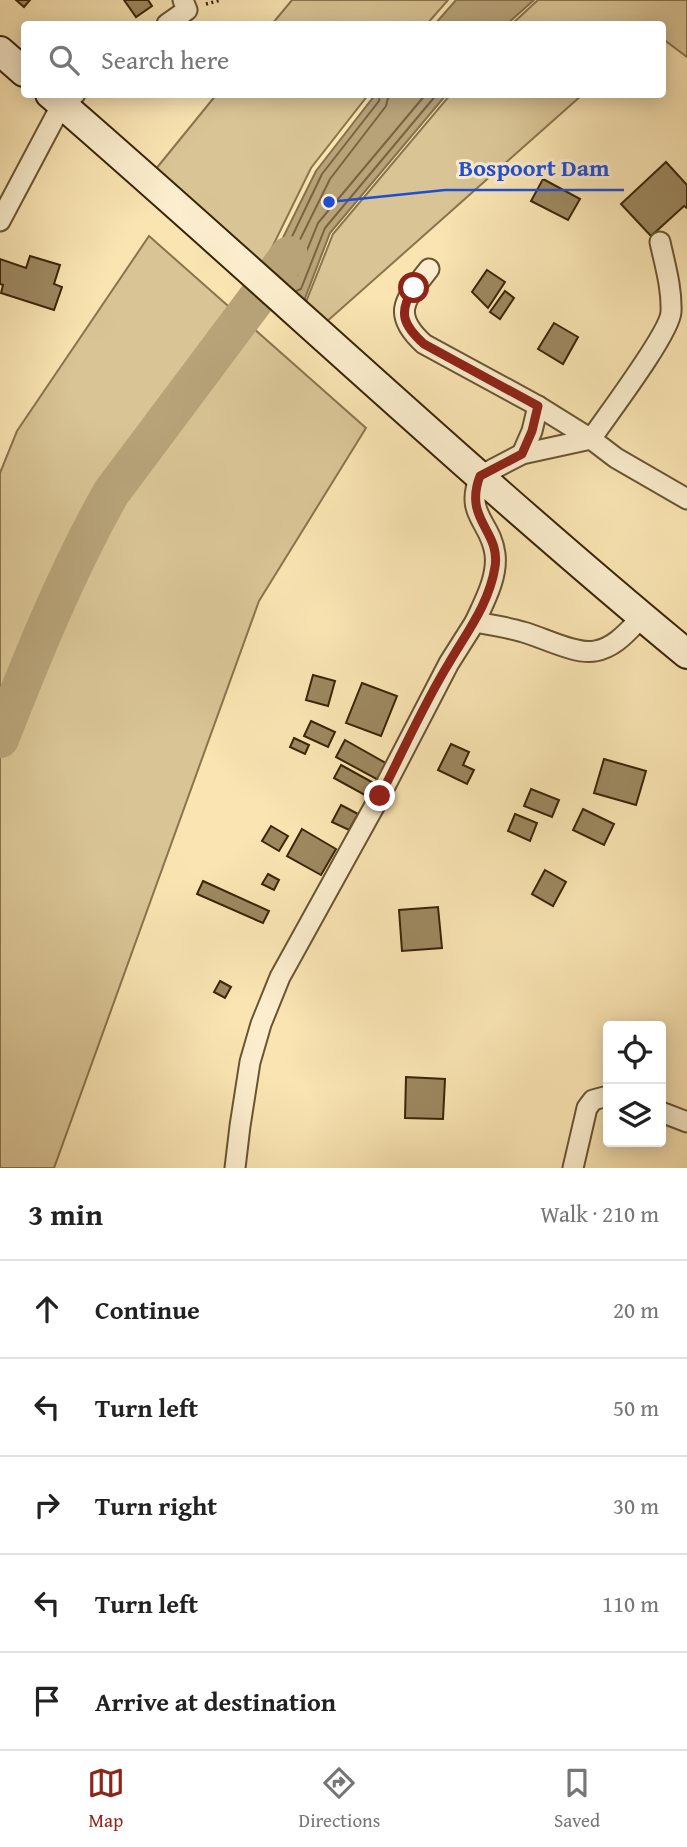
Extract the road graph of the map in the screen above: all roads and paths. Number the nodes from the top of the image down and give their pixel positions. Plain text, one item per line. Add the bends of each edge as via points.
1 (183, 0) edge
2 (171, 21) edge
3 (0, 51) edge
4 (21, 69) edge
5 (62, 98) edge
6 (0, 222) edge
7 (660, 242) dead end
8 (429, 269) dead end
9 (538, 406) junction
10 (591, 439) junction
11 (522, 454) junction
12 (480, 476) junction
13 (687, 499) edge
14 (642, 617) junction
15 (475, 622) junction
16 (687, 654) edge
17 (603, 1097) edge
18 (666, 1114) edge
19 (687, 1122) edge
20 (235, 1168) edge
21 (573, 1168) edge

1 - 2 street via 187,10
3 - 4 street
5 - 6 street
5 - 12 street
7 - 10 street via 671,315
8 - 9 street via 405,307 412,333 424,344
9 - 10 street
9 - 11 street
10 - 11 street
10 - 13 street
11 - 12 street
12 - 14 street
12 - 15 street via 475,503 494,546 495,565
14 - 15 street via 608,647 587,652
14 - 16 street
15 - 20 street via 279,977 250,1062
17 - 21 street via 587,1108
18 - 19 street

